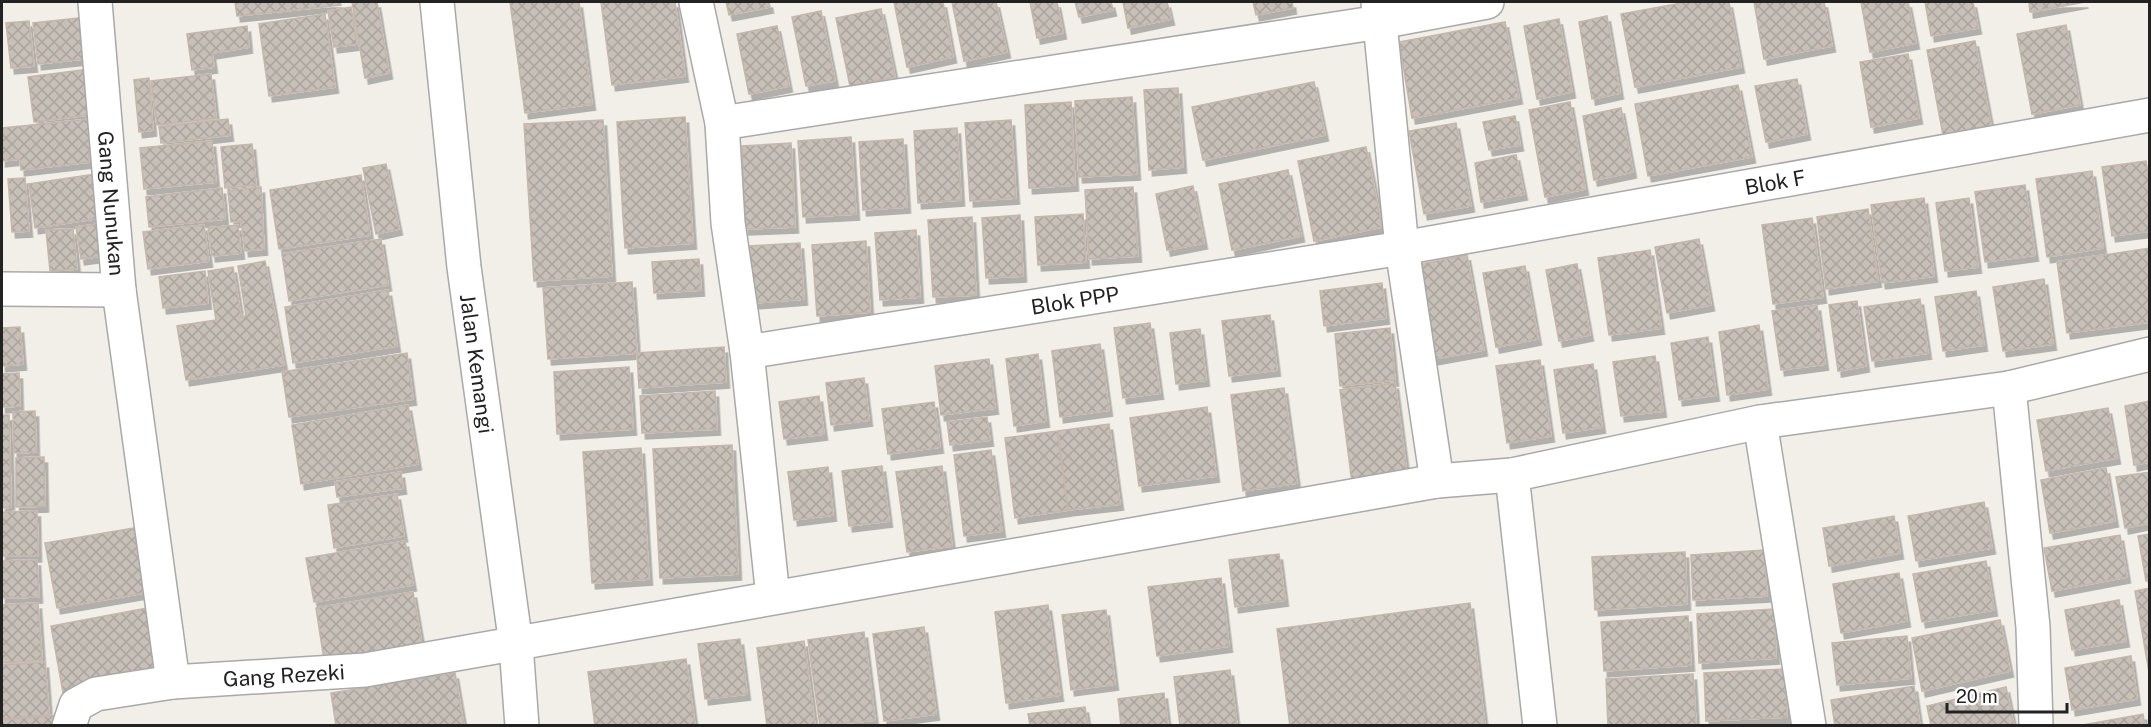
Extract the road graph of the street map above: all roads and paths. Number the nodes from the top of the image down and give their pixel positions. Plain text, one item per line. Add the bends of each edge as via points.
1 (94, 2) edge
2 (437, 2) edge
3 (696, 2) edge
4 (1487, 2) edge
5 (1379, 12) edge
6 (2150, 115) edge
7 (722, 123) junction
8 (1402, 248) junction
9 (2, 289) edge
10 (119, 290) junction
11 (747, 352) junction
12 (2150, 354) edge
13 (2009, 388) junction
14 (1760, 422) junction
15 (1512, 475) junction
16 (1437, 481) junction
17 (773, 597) junction
18 (516, 645) junction
19 (173, 682) junction
20 (69, 726) edge
21 (522, 726) edge
22 (1540, 726) edge
23 (1809, 726) edge
24 (2036, 726) edge

1 - 10 street, Gang Nunukan
2 - 18 street, Jalan Kemangi via 464,267
3 - 7 street
4 - 5 street
5 - 7 street
5 - 8 street
6 - 8 street, Blok F
7 - 11 street via 728,223
8 - 11 street, Blok PPP
8 - 16 street
9 - 10 street, Gang Nunukan
10 - 19 street
11 - 17 street
12 - 13 street, Gang Rezeki
13 - 14 street, Gang Rezeki
13 - 24 street via 2033,627
14 - 15 street, Gang Rezeki
14 - 23 street
15 - 16 street, Gang Rezeki
15 - 22 street
16 - 17 street, Gang Rezeki
17 - 18 street, Gang Rezeki
18 - 19 street, Gang Rezeki via 365,670
18 - 21 street, Jalan Kemangi
19 - 20 street, Gang Rezeki via 96,694 76,705

